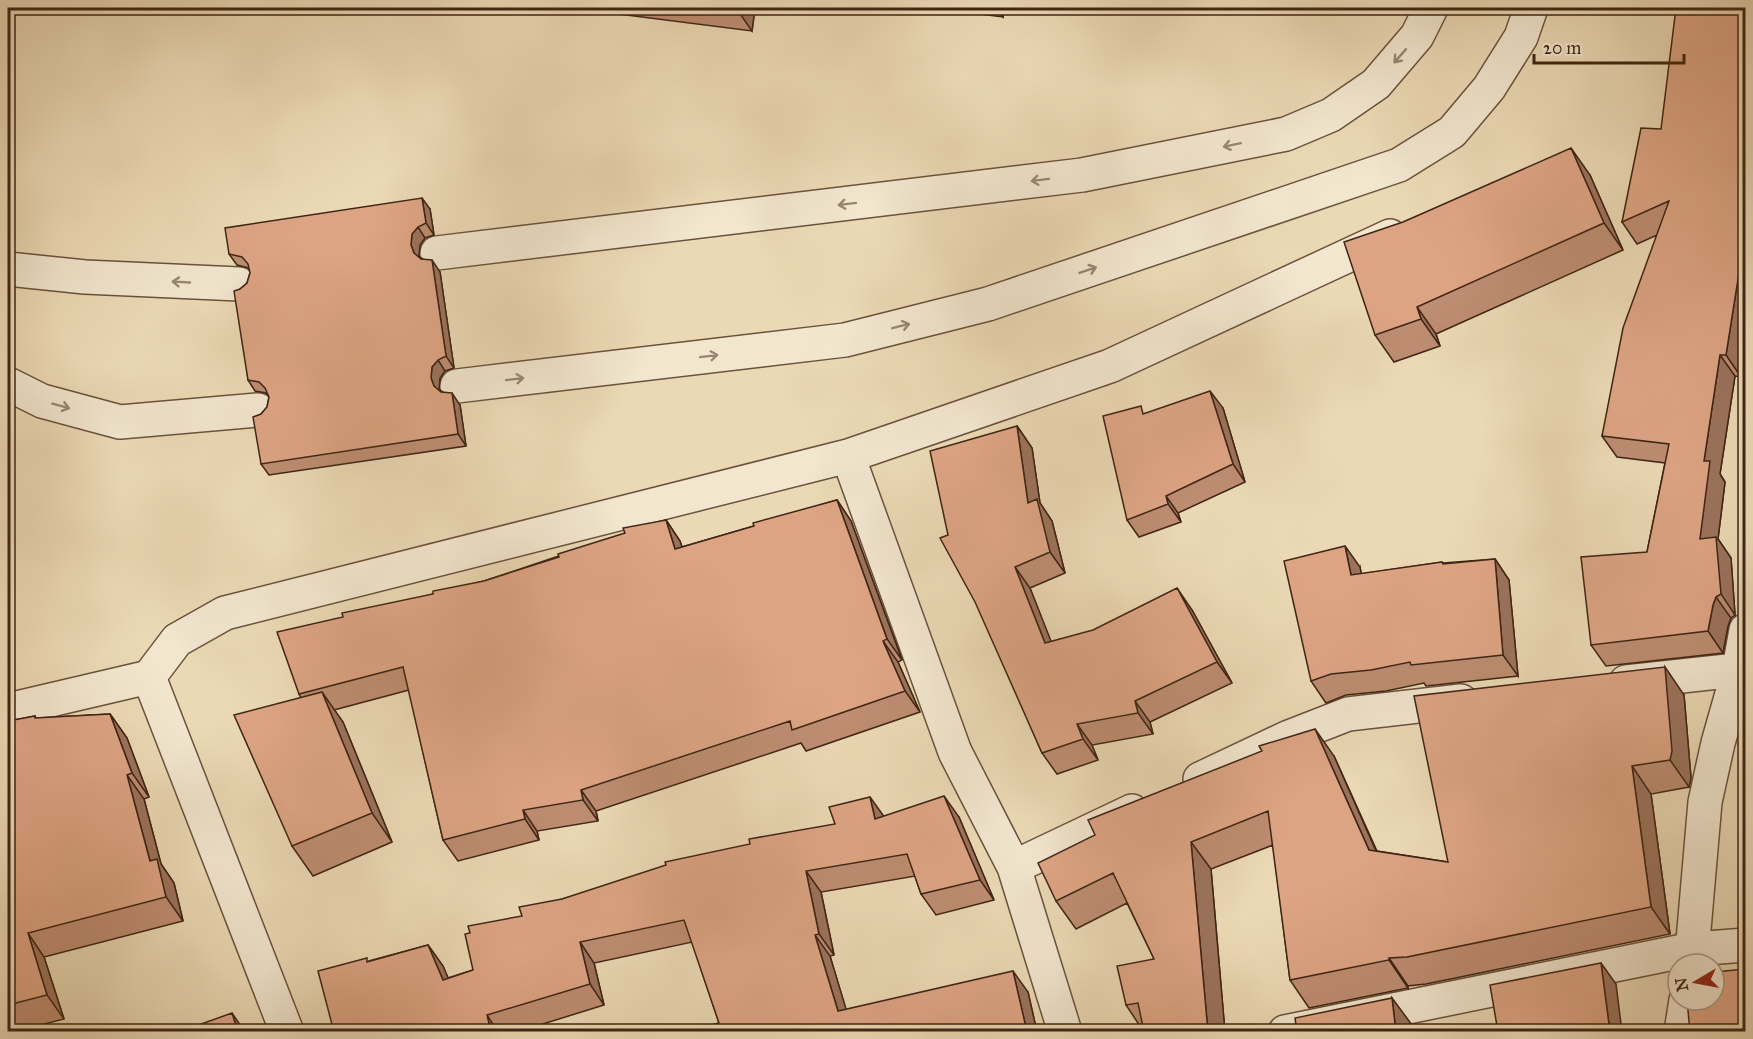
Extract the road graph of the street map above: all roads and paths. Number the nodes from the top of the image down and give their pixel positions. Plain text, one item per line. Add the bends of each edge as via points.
1 (1431, 8) edge
2 (1531, 8) edge
3 (1420, 223) edge
4 (437, 253) dead end
5 (8, 269) edge
6 (239, 284) dead end
7 (8, 384) edge
8 (457, 386) dead end
9 (258, 410) dead end
10 (848, 456) junction
11 (1746, 630) edge
12 (1742, 669) edge
13 (148, 677) junction
14 (1597, 686) edge
15 (1490, 698) edge
16 (8, 710) edge
17 (1014, 867) junction
18 (1746, 945) edge
19 (1692, 952) edge
20 (1712, 952) edge
21 (1666, 961) edge
22 (1684, 1012) edge
23 (287, 1032) edge
24 (1065, 1032) edge
25 (1285, 1032) edge
26 (1681, 1032) edge

1 -> 4 street via 1417,36 1376,84 1331,115 1286,134 1082,175
8 -> 2 street via 845,340 988,304 1398,165 1452,132 1489,88 1521,37
3 - 10 street via 1110,366
6 -> 5 street
7 -> 9 street via 42,401 120,422
10 - 13 street via 225,614 177,640
10 - 17 street via 955,752
11 - 12 street
12 - 14 street
12 - 19 street via 1718,743 1705,802
13 - 16 street
13 - 23 street
15 - 17 street via 1348,714 1289,736
17 - 24 street
18 - 20 street
21 - 25 street
22 - 26 street

